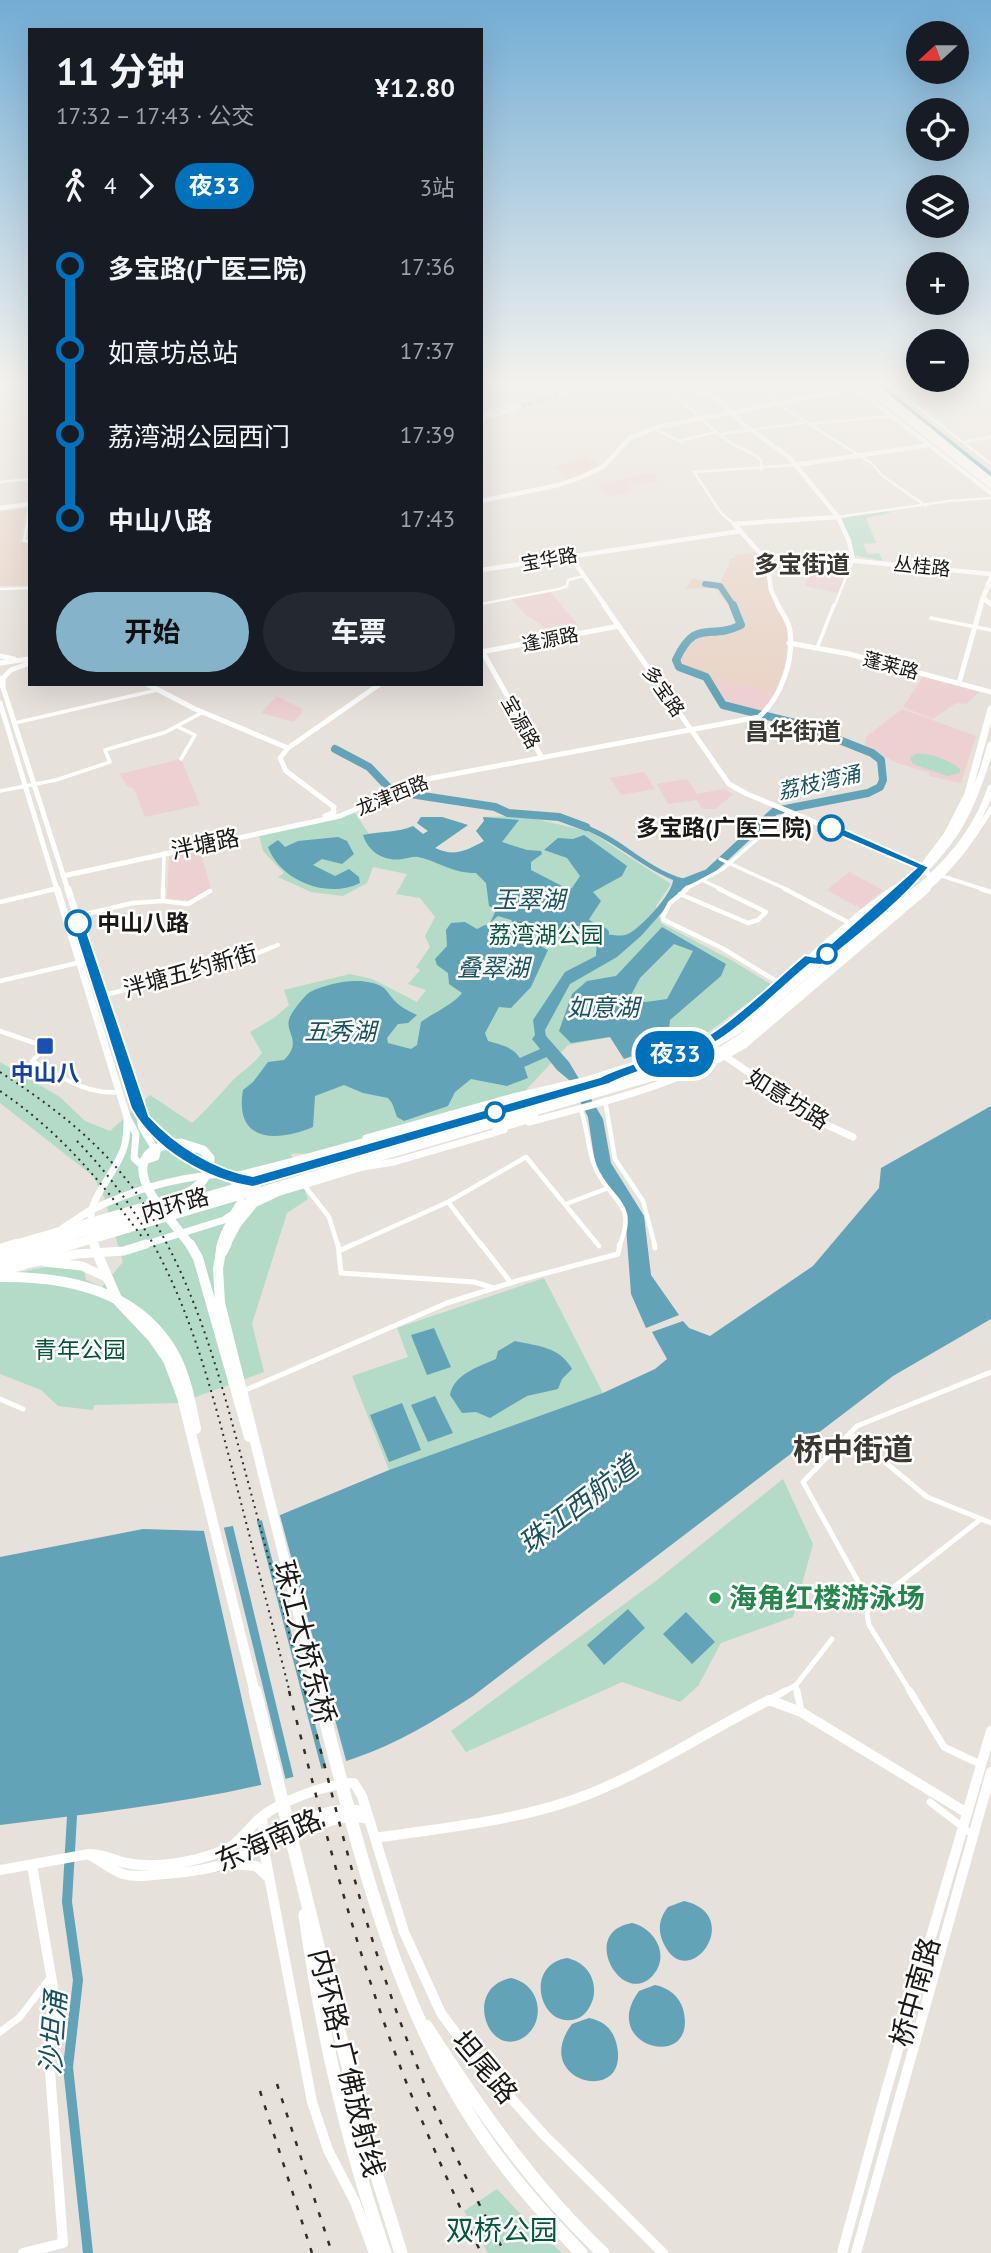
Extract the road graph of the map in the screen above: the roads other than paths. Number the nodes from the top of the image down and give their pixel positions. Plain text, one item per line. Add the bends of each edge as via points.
1 (546, 486) edge
2 (703, 486) edge
3 (812, 486) edge
4 (899, 486) edge
5 (991, 492) edge
6 (483, 501) edge
7 (28, 504) edge
8 (924, 505) junction
9 (0, 507) edge
10 (28, 516) edge
11 (838, 517) junction
12 (734, 524) junction
13 (741, 531) junction
14 (28, 541) edge
15 (570, 556) junction
16 (765, 556) junction
17 (853, 560) junction
18 (889, 563) junction
19 (897, 566) junction
20 (483, 570) edge
21 (991, 575) edge
22 (584, 576) junction
23 (28, 588) edge
24 (0, 589) edge
25 (983, 598) junction
26 (483, 604) edge
27 (991, 604) edge
28 (931, 618) dead end
29 (619, 626) junction
30 (975, 627) junction
31 (991, 630) edge
32 (789, 643) junction
33 (817, 648) junction
34 (483, 651) edge
35 (483, 653) edge
36 (0, 656) edge
37 (22, 660) junction
38 (28, 661) edge
39 (28, 661) edge
40 (28, 662) edge
41 (0, 665) edge
42 (0, 678) edge
43 (959, 683) junction
44 (150, 686) edge
45 (377, 686) edge
46 (3, 688) junction
47 (157, 690) junction
48 (991, 692) edge
49 (0, 703) edge
50 (991, 709) edge
51 (203, 712) junction
52 (14, 723) junction
53 (178, 727) junction
54 (691, 730) junction
55 (991, 737) edge
56 (990, 747) edge
57 (288, 748) junction
58 (542, 758) junction
59 (181, 760) dead end
60 (991, 764) edge
61 (988, 776) edge
62 (30, 785) junction
63 (991, 788) edge
64 (0, 791) edge
65 (991, 794) edge
66 (332, 806) junction
67 (988, 809) edge
68 (789, 811) junction
69 (348, 812) junction
70 (328, 816) junction
71 (947, 835) junction
72 (966, 844) junction
73 (164, 852) junction
74 (931, 855) junction
75 (720, 859) dead end
76 (908, 860) junction
77 (729, 864) junction
78 (923, 867) junction
79 (61, 872) junction
80 (942, 876) junction
81 (930, 878) junction
82 (54, 879) junction
83 (704, 881) junction
84 (57, 888) junction
85 (211, 891) dead end
86 (991, 892) edge
87 (680, 894) junction
88 (163, 901) junction
89 (0, 902) edge
90 (896, 906) junction
91 (76, 916) junction
92 (854, 925) junction
93 (870, 933) junction
94 (278, 945) dead end
95 (90, 960) junction
96 (81, 962) junction
97 (0, 981) edge
98 (784, 985) junction
99 (101, 997) junction
100 (0, 1031) edge
101 (710, 1046) junction
102 (721, 1055) junction
103 (694, 1063) junction
104 (629, 1068) junction
105 (604, 1081) junction
106 (586, 1087) junction
107 (119, 1091) junction
108 (575, 1098) junction
109 (604, 1100) junction
110 (138, 1108) junction
111 (127, 1117) junction
112 (486, 1130) junction
113 (853, 1137) dead end
114 (381, 1158) junction
115 (297, 1161) junction
116 (363, 1167) junction
117 (226, 1175) junction
118 (304, 1185) junction
119 (608, 1188) junction
120 (261, 1189) junction
121 (448, 1202) junction
122 (566, 1204) junction
123 (89, 1211) junction
124 (235, 1219) junction
125 (88, 1221) junction
126 (62, 1241) junction
127 (599, 1245) dead end
128 (655, 1248) dead end
129 (339, 1251) junction
130 (97, 1253) junction
131 (0, 1254) edge
132 (62, 1256) junction
133 (33, 1262) junction
134 (0, 1271) edge
135 (108, 1278) junction
136 (511, 1283) junction
137 (495, 1288) junction
138 (991, 1373) edge
139 (248, 1389) dead end
140 (0, 1399) edge
141 (23, 1409) dead end
142 (850, 1433) junction
143 (263, 1479) junction
144 (981, 1519) junction
145 (214, 1520) junction
146 (991, 1523) edge
147 (871, 1605) junction
148 (832, 1639) dead end
149 (796, 1685) junction
150 (769, 1700) junction
151 (801, 1712) junction
152 (991, 1731) edge
153 (982, 1765) junction
154 (991, 1772) edge
155 (930, 1802) dead end
156 (967, 1813) junction
157 (368, 1815) junction
158 (262, 1816) junction
159 (962, 1829) junction
160 (974, 1836) junction
161 (375, 1838) junction
162 (264, 1846) junction
163 (84, 1856) junction
164 (225, 1864) junction
165 (32, 1866) junction
166 (0, 1870) edge
167 (299, 1871) junction
168 (270, 1881) junction
169 (51, 1977) junction
170 (409, 1999) junction
171 (0, 2032) edge
172 (23, 2253) edge
173 (374, 2253) edge
174 (385, 2253) edge
175 (401, 2253) edge
176 (581, 2253) edge
177 (603, 2253) edge
178 (663, 2253) edge
179 (842, 2253) edge
180 (856, 2253) edge

1 - 6 street
2 - 12 street
3 - 11 street
4 - 8 street
5 - 8 street
7 - 9 street
8 - 11 street
10 - 14 street via 24,541
11 - 12 street
11 - 17 street
12 - 13 street
13 - 15 street, 宝华路
13 - 16 street
15 - 20 street, 宝华路
15 - 22 street, 多宝路
16 - 17 street, 丛桂路
16 - 32 street via 771,590 790,629
17 - 18 street, 丛桂路
17 - 19 street, 丛桂路
17 - 33 street
18 - 19 street
18 - 21 street, 丛桂路
19 - 21 street, 丛桂路
21 - 25 highway
22 - 26 street via 568,580 567,586 559,589
22 - 29 street, 多宝路
23 - 24 street
25 - 27 highway
25 - 30 street
28 - 30 street
29 - 34 street, 逢源路
29 - 54 street, 多宝路
30 - 31 street
30 - 43 street
32 - 33 street, 蓬莱路
32 - 54 street, 龙津西路 via 788,669 765,713
33 - 43 street, 蓬莱路
35 - 58 street, 宝源路
36 - 37 street
37 - 38 street
37 - 41 street
39 - 41 street
40 - 46 street via 8,672
42 - 46 street
43 - 48 street, 蓬莱路
44 - 47 street
45 - 57 street
46 - 52 street
47 - 51 street
47 - 52 street
49 - 62 street
50 - 71 highway via 968,794
51 - 53 street
51 - 57 street
52 - 62 street
53 - 59 street via 195,734
53 - 62 street via 105,750 110,762
54 - 58 street, 龙津西路
54 - 68 street, 多宝路 via 729,784
55 - 56 highway, 内环路
56 - 61 highway, 内环路
57 - 66 street, 龙津西路 via 280,758 283,768
58 - 69 street, 龙津西路 via 409,784
60 - 61 highway
61 - 67 highway
61 - 90 highway via 963,835
61 - 106 highway, 内环路 via 939,856 753,1018 696,1054
62 - 64 street
62 - 79 street
62 - 82 street
63 - 90 highway, 内环路 via 975,825 956,852
65 - 67 highway
66 - 69 street, 龙津西路
66 - 70 street via 335,811
67 - 72 highway
68 - 76 street
68 - 77 street
69 - 70 street
69 - 73 street, 泮塘路
70 - 79 street
71 - 72 highway via 950,841
71 - 74 highway
72 - 80 street
72 - 81 street
73 - 79 street, 泮塘路
73 - 88 street
74 - 76 street
74 - 78 highway
75 - 77 street
76 - 78 street
77 - 83 street
77 - 92 street
78 - 81 street
78 - 92 highway
79 - 82 street
79 - 91 street
80 - 86 street
80 - 93 street
81 - 93 highway
82 - 84 street
83 - 87 street
83 - 87 street via 765,912 748,923
84 - 89 street
84 - 96 street
85 - 88 street via 188,904
87 - 98 street via 667,908 664,920
88 - 91 street via 133,902
90 - 103 highway, 内环路 via 740,1039
91 - 95 street
92 - 98 highway
93 - 102 highway
94 - 99 street, 泮塘五约新街
95 - 96 street
95 - 99 street
96 - 97 street
96 - 107 street
98 - 101 highway via 740,1028
98 - 104 street via 708,1041
99 - 110 street
100 - 107 street via 46,1047 32,1061 88,1090 104,1095
101 - 102 street, 如意坊路
101 - 105 highway
102 - 106 highway via 678,1069
102 - 109 street via 685,1076
102 - 113 street, 如意坊路 via 822,1122
103 - 114 highway via 616,1093
103 - 134 highway, 内环路
104 - 105 highway
104 - 106 street
105 - 106 highway
106 - 108 highway
106 - 108 street
106 - 115 highway via 511,1102
106 - 131 highway, 内环路
107 - 111 street
108 - 109 street
108 - 112 highway
108 - 115 street via 513,1097
108 - 119 street via 588,1129 592,1156
108 - 120 highway
109 - 128 street via 615,1159 643,1201
110 - 111 street via 142,1128 157,1153 149,1161 139,1163 134,1158 136,1134
110 - 117 street via 164,1140
111 - 123 street via 125,1151
112 - 114 highway
112 - 116 street via 394,1162
114 - 116 street
114 - 120 highway
115 - 120 street
116 - 118 street
117 - 120 highway
117 - 123 street via 197,1177
117 - 124 street via 240,1195
118 - 120 street
118 - 129 street via 330,1218
119 - 122 street
119 - 136 street via 627,1222 618,1254
120 - 124 highway
120 - 124 street
121 - 122 street via 526,1157
121 - 129 street
121 - 136 street
122 - 127 street
123 - 125 street
123 - 131 street via 52,1235
124 - 130 street via 133,1249
124 - 143 highway, 珠江大桥东桥 via 225,1231 218,1281 220,1303
125 - 126 street
125 - 130 street
126 - 131 street
126 - 132 street
129 - 137 street via 341,1273 474,1282
130 - 132 street
130 - 135 highway
131 - 143 highway via 147,1206 156,1203 165,1200 177,1196 188,1192 210,1173 205,1150 186,1142 160,1147 145,1160 142,1178 147,1189 154,1197 162,1207 182,1231 187,1238 198,1258
132 - 133 street
133 - 134 street
133 - 135 street via 76,1265
134 - 145 highway via 76,1282 110,1294 154,1326 172,1350 186,1382
135 - 145 highway via 118,1301 156,1341 173,1371
136 - 137 street
137 - 139 street via 371,1334 293,1374
138 - 142 street via 857,1426
140 - 141 street
142 - 144 street via 928,1497
142 - 147 street via 803,1482
143 - 170 highway, 珠江大桥东桥 via 359,1845
144 - 146 street
144 - 147 street
145 - 167 highway
147 - 153 street via 869,1625 944,1746
148 - 149 street
149 - 150 street
149 - 151 street
150 - 151 street
150 - 161 street via 587,1794 528,1812
151 - 156 street
152 - 153 street, 桥中南路
153 - 156 street, 桥中南路
154 - 160 street, 桥中南路
155 - 159 street
156 - 159 street, 桥中南路
157 - 158 street, 东海南路 via 357,1785 349,1782
157 - 161 street, 东海南路
157 - 162 street, 东海南路 via 344,1818
158 - 162 street
158 - 163 street, 东海南路 via 243,1838 209,1855 135,1864 102,1854
159 - 160 street
159 - 179 street, 桥中南路
160 - 180 street, 桥中南路
161 - 178 street, 坦尾路 via 409,1945 431,1996 453,2030 543,2134
162 - 164 street, 东海南路
162 - 168 street
163 - 164 street, 东海南路 via 127,1875
163 - 165 street, 东海南路
164 - 168 street via 256,1866
165 - 166 street, 东海南路
165 - 169 street
167 - 174 highway via 312,1969 337,2089
167 - 175 highway, 内环路-广佛放射线 via 370,2154
168 - 173 street via 320,2128
169 - 171 street via 20,2017
169 - 172 street via 56,2011 50,2058 63,2243
170 - 176 highway via 471,2121 527,2196
170 - 177 highway via 503,2142 544,2193

